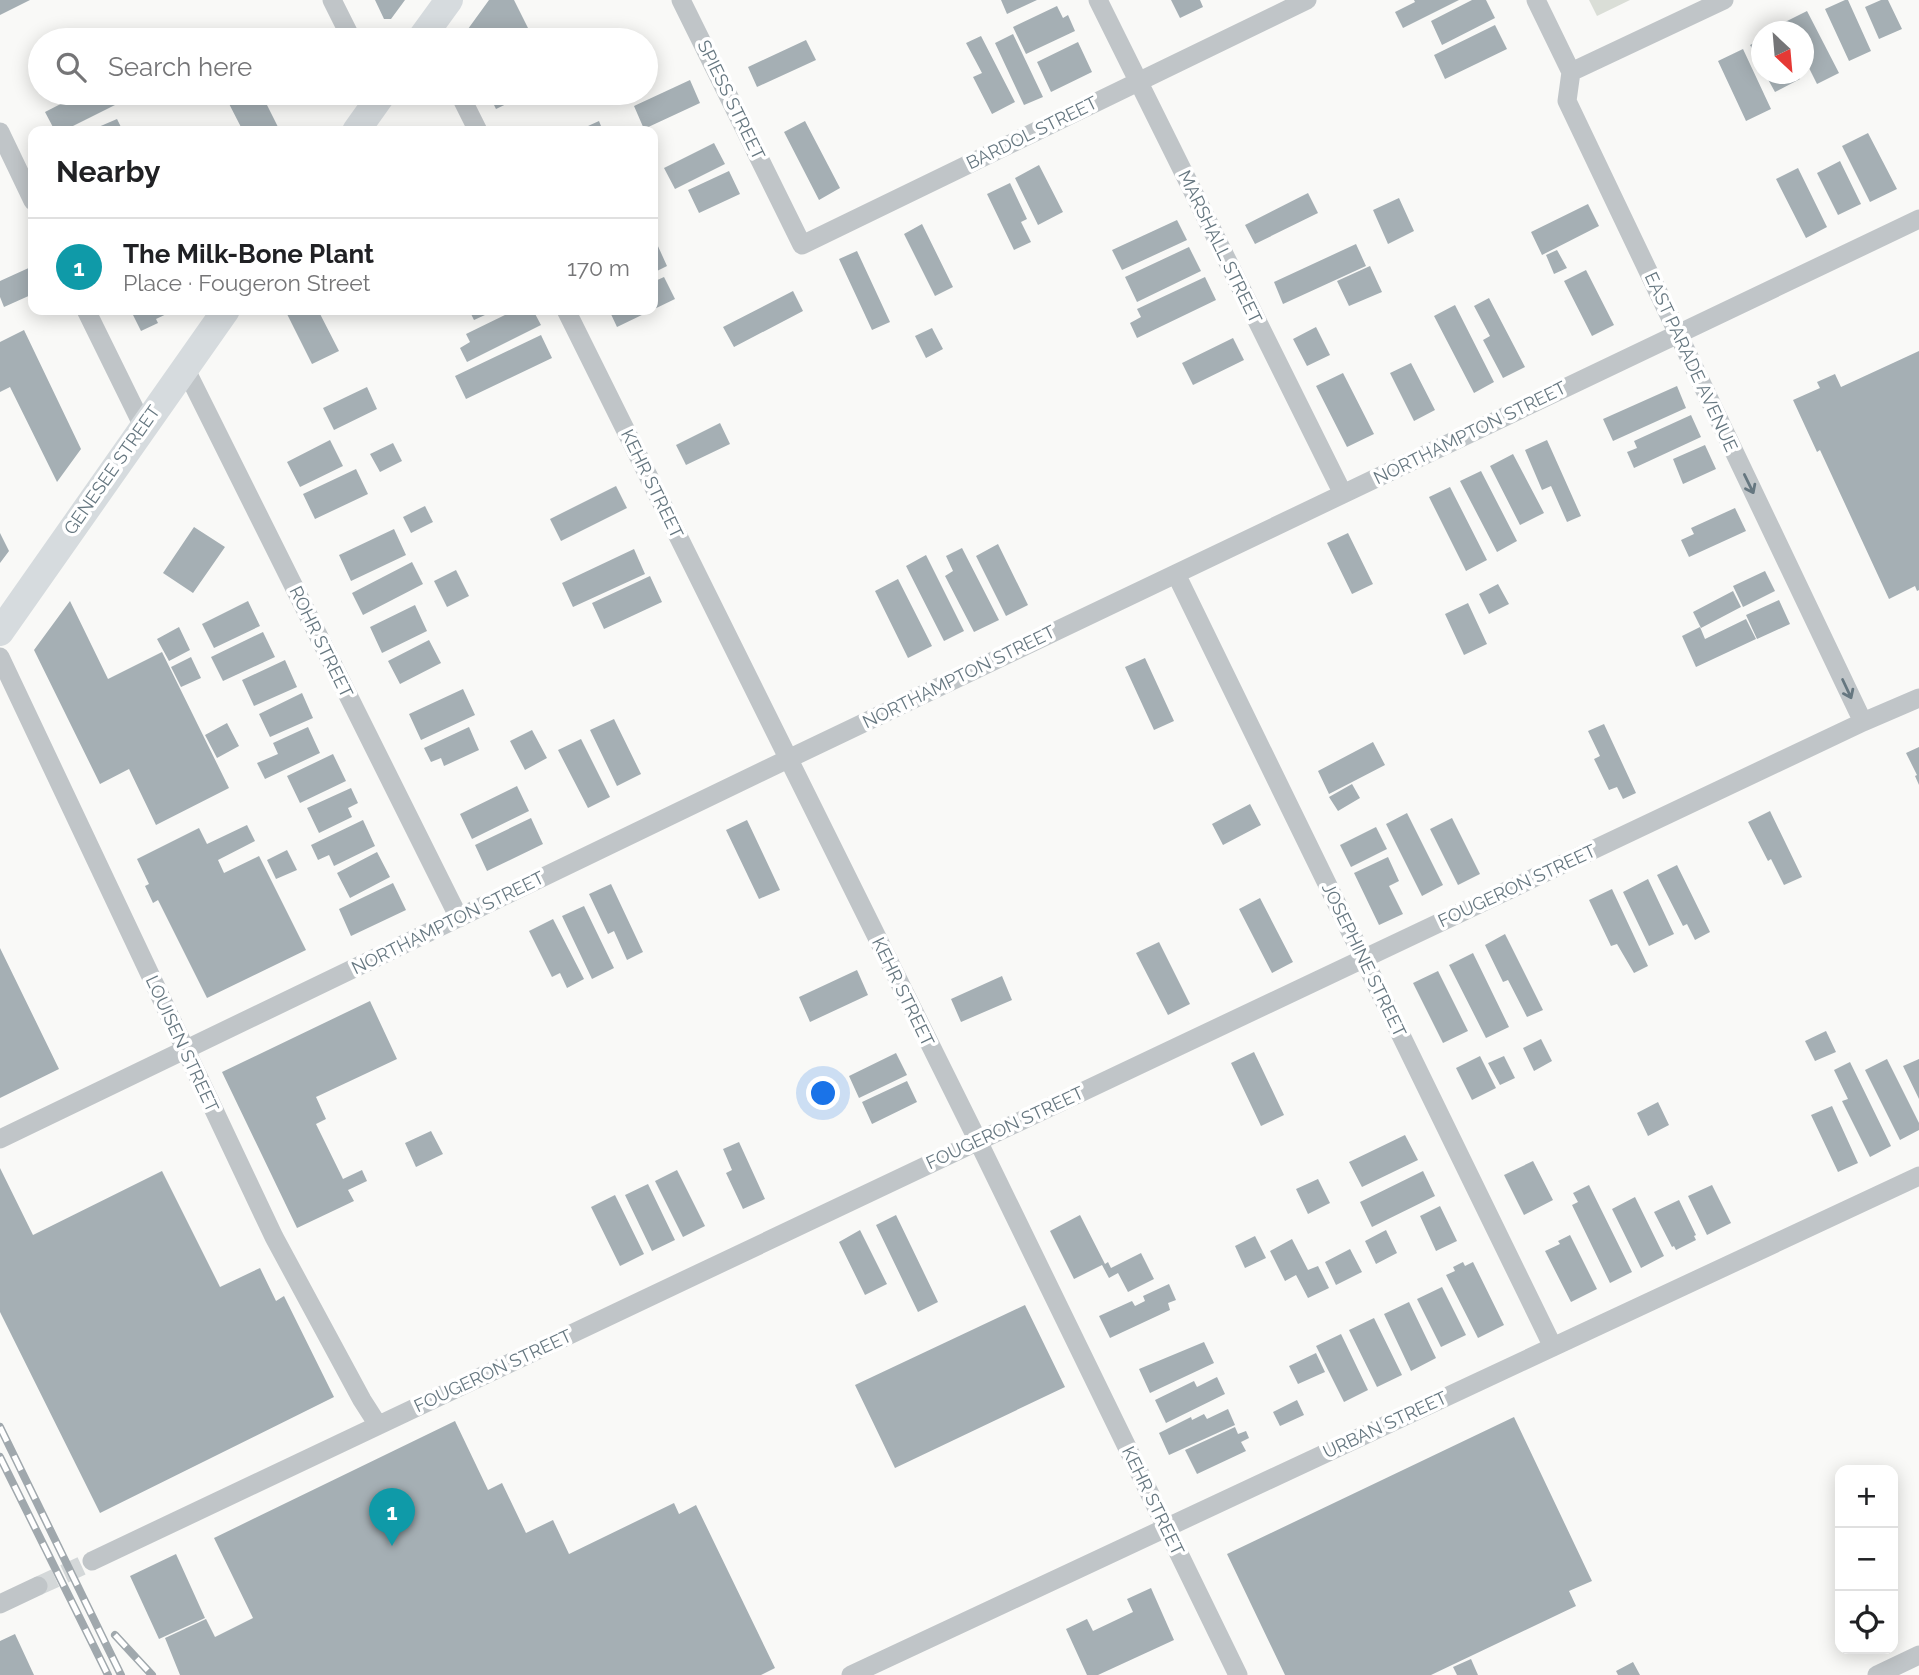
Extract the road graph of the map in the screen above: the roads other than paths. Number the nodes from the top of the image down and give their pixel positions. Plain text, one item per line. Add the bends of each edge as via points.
1 (332, 0) edge
2 (449, 0) edge
3 (681, 0) edge
4 (1098, 0) edge
5 (1307, 0) edge
6 (1536, 0) edge
7 (1724, 0) edge
8 (346, 28) edge
9 (429, 28) edge
10 (1571, 72) junction
11 (1138, 81) junction
12 (374, 105) edge
13 (465, 105) edge
14 (360, 126) edge
15 (476, 126) edge
16 (0, 132) edge
17 (28, 191) edge
18 (781, 200) joint
19 (1919, 219) edge
20 (88, 315) edge
21 (222, 315) edge
22 (568, 315) edge
23 (1677, 334) junction
24 (184, 366) junction
25 (142, 426) junction
26 (1343, 494) junction
27 (1176, 573) junction
28 (0, 632) edge
29 (0, 657) edge
30 (1919, 698) edge
31 (1863, 722) junction
32 (788, 759) junction
33 (459, 918) junction
34 (1363, 958) junction
35 (185, 1051) junction
36 (0, 1139) edge
37 (978, 1141) junction
38 (1919, 1176) edge
39 (1553, 1347) junction
40 (378, 1425) junction
41 (1166, 1528) junction
42 (92, 1561) tunnel mouth
43 (38, 1586) tunnel mouth
44 (0, 1604) edge
45 (1919, 1655) edge
46 (851, 1675) edge
47 (1238, 1675) edge
48 (1877, 1675) edge

1 - 8 street
2 - 9 main road
3 - 18 street, SPIESS STREET
4 - 11 street, MARSHALL STREET
5 - 11 street, BARDOL STREET
6 - 10 street, EAST PARADE AVENUE
7 - 10 street
10 - 23 street, EAST PARADE AVENUE via 1567,101
11 - 18 street, BARDOL STREET via 802,245
11 - 26 street, MARSHALL STREET
12 - 14 main road
13 - 15 street
16 - 17 street
19 - 23 street, NORTHAMPTON STREET
20 - 25 street
21 - 24 main road, GENESEE STREET
22 - 32 street, KEHR STREET
23 - 26 street, NORTHAMPTON STREET
23 -> 31 street, EAST PARADE AVENUE
24 - 25 main road, GENESEE STREET
24 - 33 street, ROHR STREET
25 - 28 main road, GENESEE STREET
26 - 27 street, NORTHAMPTON STREET
27 - 32 street, NORTHAMPTON STREET
27 - 34 street, JOSEPHINE STREET
29 - 35 street, LOUISEN STREET
30 - 31 street, FOUGERON STREET
31 - 34 street, FOUGERON STREET
32 - 33 street, NORTHAMPTON STREET
32 - 37 street, KEHR STREET
33 - 35 street, NORTHAMPTON STREET
34 - 37 street, FOUGERON STREET
34 - 39 street, JOSEPHINE STREET
35 - 36 street, NORTHAMPTON STREET
35 - 40 street, LOUISEN STREET via 274,1237
37 - 40 street, FOUGERON STREET
37 - 41 street, KEHR STREET
38 - 39 street, URBAN STREET
39 - 41 street, URBAN STREET
40 - 42 street, FOUGERON STREET
41 - 46 street, URBAN STREET
41 - 47 street, KEHR STREET
43 - 44 street
45 - 48 street

